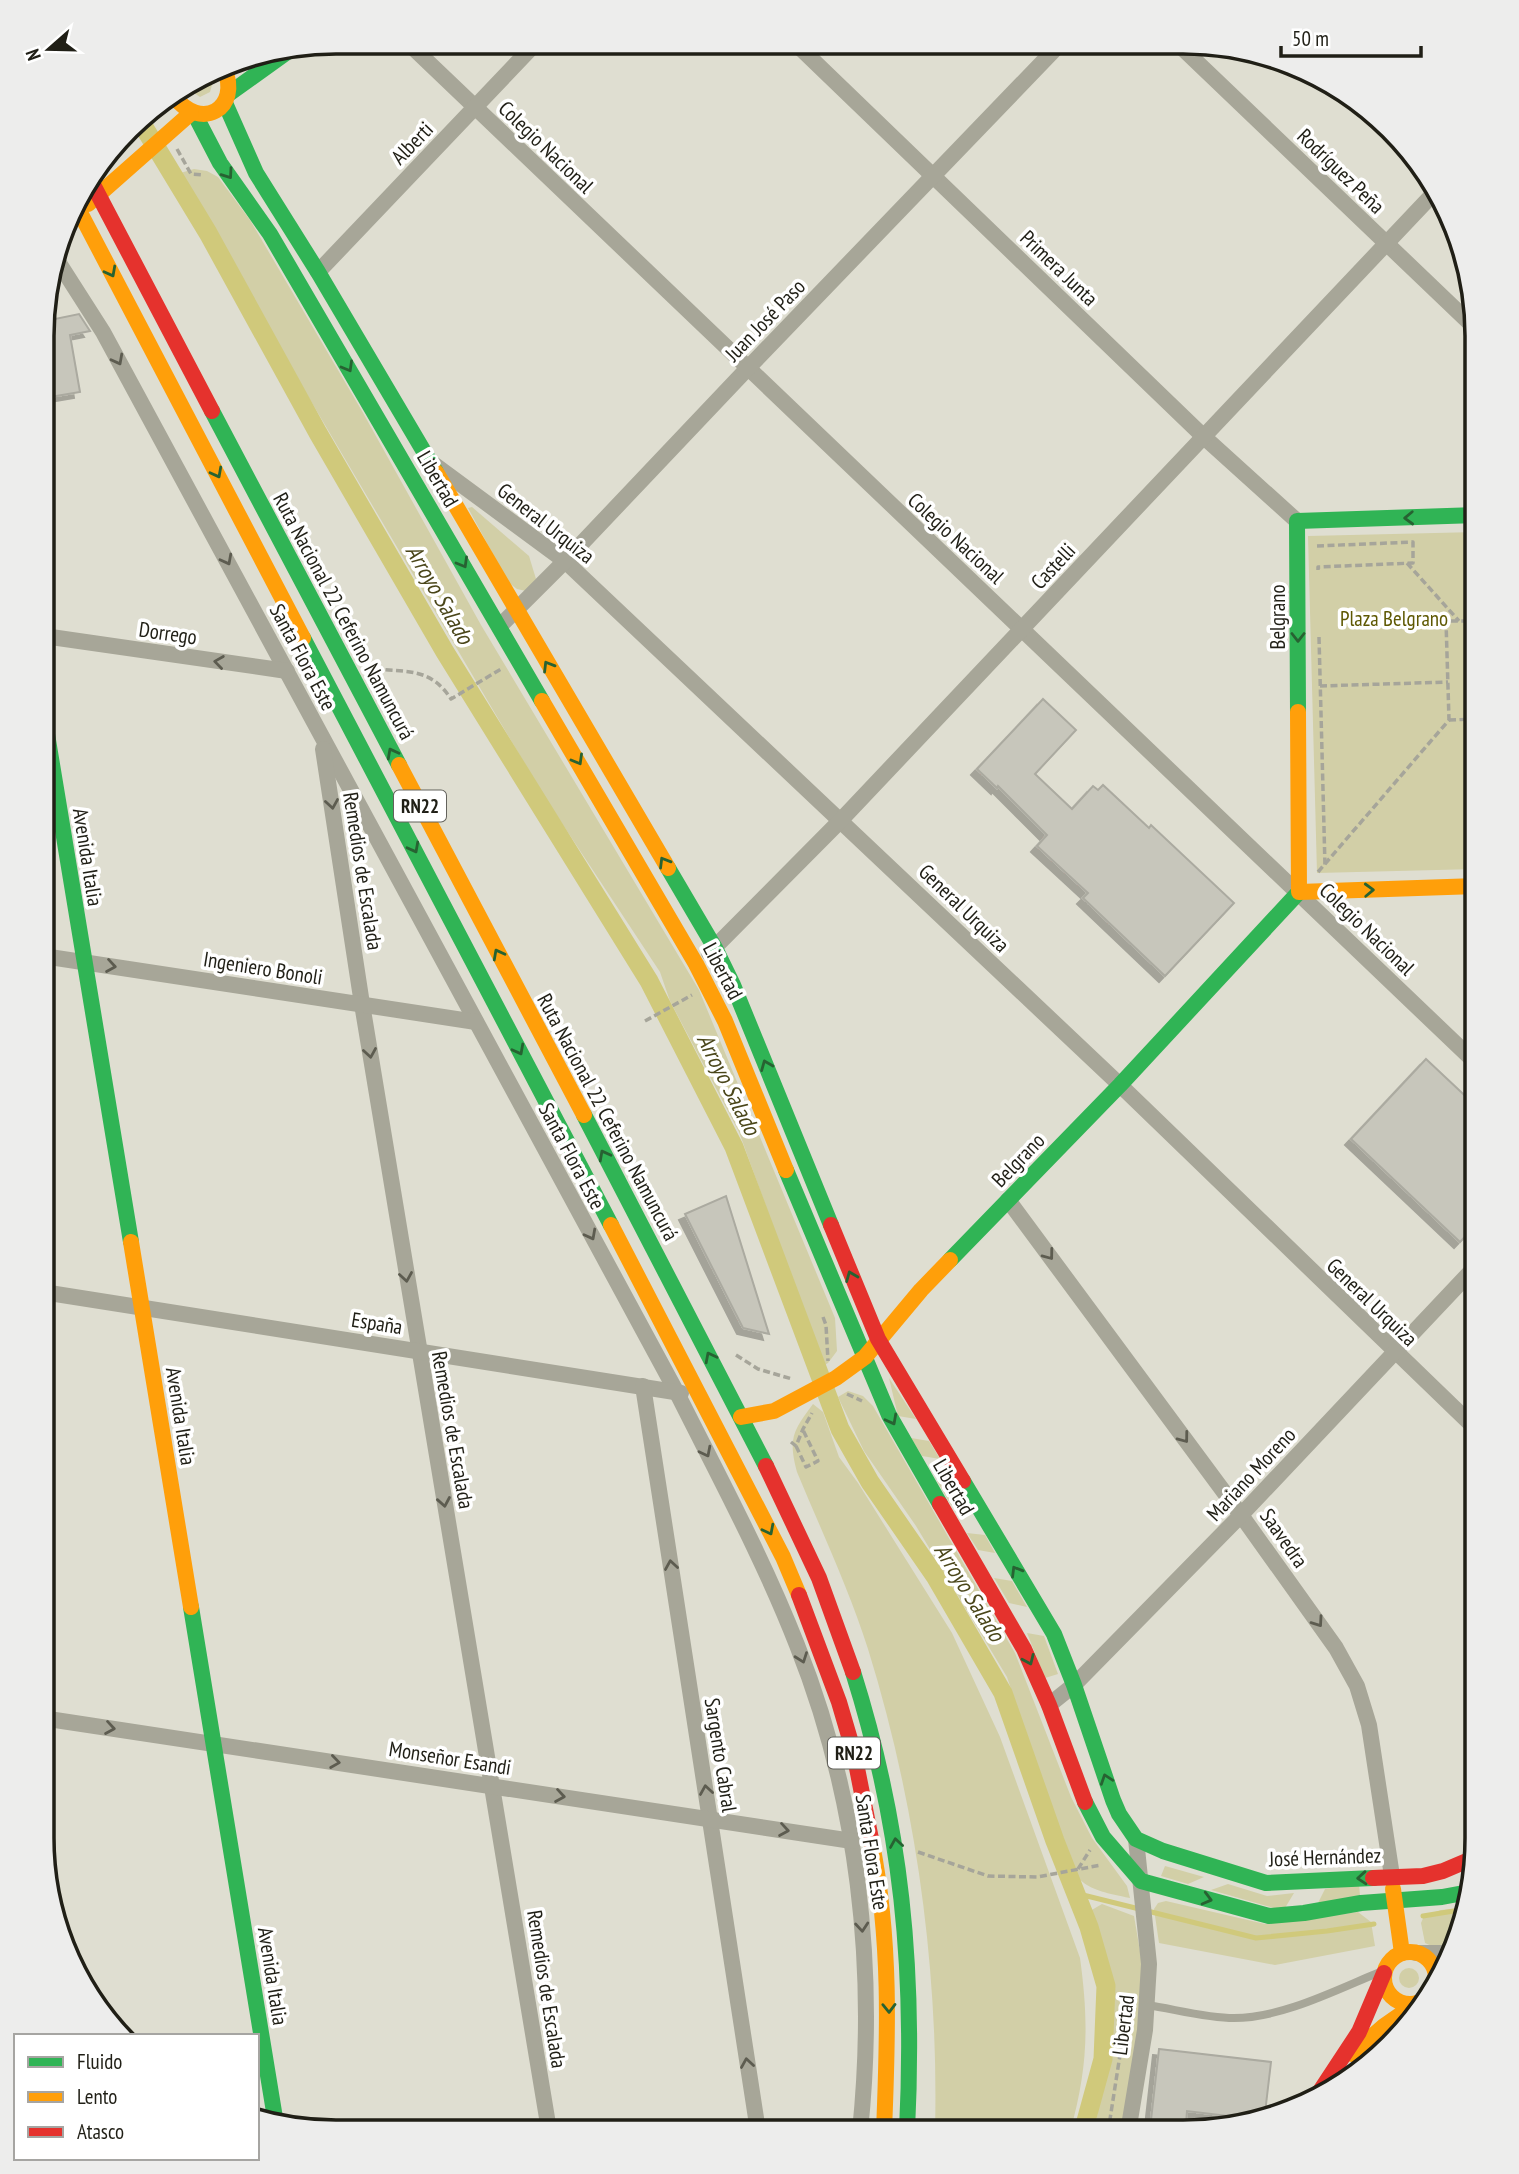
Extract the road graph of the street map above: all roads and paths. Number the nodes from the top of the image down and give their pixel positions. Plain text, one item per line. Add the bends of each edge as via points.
1 (419, 54) edge
2 (526, 54) edge
3 (806, 54) edge
4 (1051, 54) edge
5 (1189, 54) edge
6 (275, 61) edge
7 (228, 76) edge
8 (227, 98) junction
9 (179, 103) edge
10 (475, 108) junction
11 (193, 114) junction
12 (158, 118) edge
13 (169, 134) junction
14 (208, 176) dead end
15 (934, 177) junction
16 (96, 189) edge
17 (99, 195) junction
18 (1429, 198) edge
19 (88, 204) edge
20 (80, 219) edge
21 (1386, 242) junction
22 (63, 269) edge
23 (318, 272) junction
24 (1464, 317) edge
25 (747, 369) junction
26 (1204, 437) junction
27 (397, 450) junction
28 (429, 460) junction
29 (1465, 516) edge
30 (1297, 521) junction
31 (565, 561) junction
32 (1407, 563) junction
33 (1318, 567) junction
34 (1318, 580) dead end
35 (515, 611) junction
36 (1459, 621) junction
37 (1465, 621) edge
38 (500, 626) junction
39 (1023, 629) junction
40 (1319, 633) dead end
41 (54, 637) edge
42 (501, 665) dead end
43 (347, 667) junction
44 (287, 671) junction
45 (1448, 682) junction
46 (1320, 687) junction
47 (1465, 719) edge
48 (1449, 720) junction
49 (321, 736) junction
50 (54, 778) edge
51 (841, 820) junction
52 (1325, 866) junction
53 (1465, 886) edge
54 (1299, 892) junction
55 (715, 948) junction
56 (54, 958) edge
57 (84, 962) junction
58 (696, 964) junction
59 (697, 992) dead end
60 (362, 1004) junction
61 (645, 1021) dead end
62 (476, 1022) junction
63 (1465, 1052) edge
64 (1120, 1085) junction
65 (1008, 1200) junction
66 (1465, 1278) edge
67 (54, 1294) edge
68 (142, 1308) junction
69 (819, 1308) dead end
70 (878, 1339) junction
71 (419, 1351) junction
72 (732, 1352) dead end
73 (1394, 1352) junction
74 (865, 1357) junction
75 (833, 1372) junction
76 (794, 1379) dead end
77 (643, 1386) junction
78 (676, 1391) junction
79 (813, 1399) junction
80 (704, 1404) junction
81 (741, 1417) junction
82 (1465, 1420) edge
83 (803, 1429) junction
84 (791, 1442) dead end
85 (796, 1446) junction
86 (1241, 1515) junction
87 (1074, 1685) junction
88 (1049, 1705) junction
89 (54, 1720) edge
90 (214, 1744) junction
91 (491, 1786) junction
92 (710, 1819) junction
93 (1136, 1839) junction
94 (852, 1840) junction
95 (896, 1845) junction
96 (1093, 1845) dead end
97 (1463, 1862) edge
98 (1107, 1864) dead end
99 (1077, 1869) junction
100 (1392, 1876) junction
101 (1141, 1881) junction
102 (1459, 1895) edge
103 (1394, 1901) junction
104 (1409, 1953) junction
105 (1440, 1953) edge
106 (1433, 1968) edge
107 (1385, 1971) junction
108 (1129, 2000) dead end
109 (1411, 2002) edge
110 (1147, 2005) junction
111 (1403, 2013) edge
112 (1337, 2067) junction
113 (1329, 2079) edge
114 (274, 2112) edge
115 (547, 2120) edge
116 (756, 2120) edge
117 (861, 2120) edge
118 (884, 2120) edge
119 (908, 2120) edge
120 (1110, 2120) edge
121 (1130, 2120) edge

1 - 10 street, Colegio Nacional
2 - 10 street, Alberti
3 - 15 street, Primera Junta
4 - 15 street, Juan José Paso
5 - 21 street, Rodríguez Peña
6 - 8 main road
7 - 8 main road, Libertad
8 - 11 main road via 210,114
8 - 23 main road, Libertad via 256,173
9 - 11 main road, Libertad
10 - 23 street, Alberti
10 - 25 street, Colegio Nacional
11 - 13 main road
11 -> 27 main road, Libertad via 220,163 270,234
12 - 13 path
13 - 14 path via 191,174
13 - 17 main road
15 - 25 street, Juan José Paso
15 - 26 street, Primera Junta
16 - 17 main road, Ruta Nacional 22 Ceferino Namuncurá / RN22
17 - 19 main road
17 - 43 main road, Ruta Nacional 22 Ceferino Namuncurá / RN22
18 - 21 street, Castelli
20 -> 80 main road, RN22
21 - 24 street, Rodríguez Peña
21 - 26 street, Castelli
22 -> 44 street, Santa Flora Este via 103,332
23 - 28 main road, Libertad
25 - 31 street, Juan José Paso
25 - 39 street, Colegio Nacional
26 - 30 street, Primera Junta
26 - 39 street, Castelli
27 - 28 street, General Urquiza
27 -> 38 main road, Libertad
28 - 31 street, General Urquiza
28 - 35 main road, Libertad
29 -> 30 main road
30 -> 54 main road, Belgrano
31 - 35 street, Juan José Paso
31 - 51 street, General Urquiza
32 - 33 path
32 - 33 path via 1413,563 1413,542 1317,544
32 - 36 path
33 - 34 path
35 - 38 street, Juan José Paso
55 -> 35 main road, Libertad
36 - 37 path
36 - 45 path via 1446,621
38 -> 58 main road, Libertad
39 - 51 street, Castelli
39 - 54 street, Colegio Nacional
40 - 46 path
44 -> 41 street, Dorrego
42 - 43 path via 503,668 451,699 442,685 425,674
81 -> 43 main road, Ruta Nacional 22 Ceferino Namuncurá / RN22
44 - 49 street, Santa Flora Este
45 - 46 path
45 - 48 path
46 - 52 path
47 - 48 path
48 - 52 path
49 -> 60 street, Remedios de Escalada
49 - 62 street, Santa Flora Este
50 - 57 main road, Avenida Italia
51 - 55 street, Castelli
51 - 64 street, General Urquiza
52 - 54 path
54 -> 53 main road
54 - 63 street, Colegio Nacional
54 - 64 main road, Belgrano
55 - 58 street, Castelli
70 -> 55 main road, Libertad
56 - 57 street, Ingeniero Bonoli
57 -> 60 street, Ingeniero Bonoli
57 - 68 main road, Avenida Italia
58 - 74 main road, Libertad via 725,1021
59 - 61 path
60 - 62 street, Ingeniero Bonoli
60 -> 71 street, Remedios de Escalada
62 -> 78 street, Santa Flora Este
64 - 65 main road, Belgrano
64 - 73 street, General Urquiza
65 - 70 main road, Belgrano
65 -> 86 street, Saavedra
66 - 73 street, Mariano Moreno
67 - 68 street, España
68 - 71 street, España
68 - 90 main road, Avenida Italia
69 - 75 path
70 - 74 main road, Belgrano
87 -> 70 main road, Libertad via 1054,1634
71 - 77 street, España
71 -> 91 street, Remedios de Escalada
72 - 76 path via 758,1369
73 - 82 street, General Urquiza
73 - 86 street, Mariano Moreno
74 - 75 main road, Belgrano
74 -> 88 main road, Libertad via 889,1415 1024,1649
75 - 79 main road, Belgrano
77 - 78 street, España
92 -> 77 street, Sargento Cabral
78 - 80 street, España
78 -> 94 street, Santa Flora Este via 798,1647 821,1715
79 - 81 main road, Belgrano
79 - 83 path
80 - 81 street, España
80 -> 118 main road, RN22 via 783,1557 854,1753 885,1927 889,2019
95 -> 81 main road, Ruta Nacional 22 Ceferino Namuncurá / RN22 via 876,1748 839,1629
83 - 85 path
83 - 85 path via 818,1461 806,1467
84 - 85 path
86 - 87 street, Mariano Moreno
86 -> 100 street, Saavedra via 1336,1648 1357,1686 1369,1725
87 - 88 street, Mariano Moreno
93 -> 87 main road, Libertad via 1116,1807
88 - 101 main road, Libertad via 1093,1820
89 -> 90 street, Monseñor Esandi
90 -> 91 street, Monseñor Esandi
90 - 114 main road, Avenida Italia
91 -> 92 street, Monseñor Esandi
91 - 115 street, Remedios de Escalada
92 -> 94 street, Monseñor Esandi
116 -> 92 street, Sargento Cabral
100 -> 93 main road, José Hernández via 1266,1883
93 - 101 street, Libertad
94 -> 117 street, Santa Flora Este via 865,1971
95 - 99 path via 988,1876 1037,1877
95 - 119 main road, Ruta Nacional 22 Ceferino Namuncurá / RN22 via 910,1970
96 - 99 path
97 - 100 main road, José Hernández via 1423,1876
98 - 99 path
100 - 103 main road, Saavedra
101 -> 103 main road via 1269,1916
101 - 110 street, Libertad via 1147,1922
102 - 103 main road
103 - 104 main road, Saavedra
104 - 105 street
104 - 106 main road via 1427,1959
104 - 107 main road via 1391,1961
107 - 109 main road via 1385,1986 1392,1997 1404,2004
107 - 110 lane via 1269,2014 1233,2018
107 - 112 main road via 1363,2024
108 - 120 path
110 - 121 street, Libertad
111 - 112 main road
112 - 113 main road

